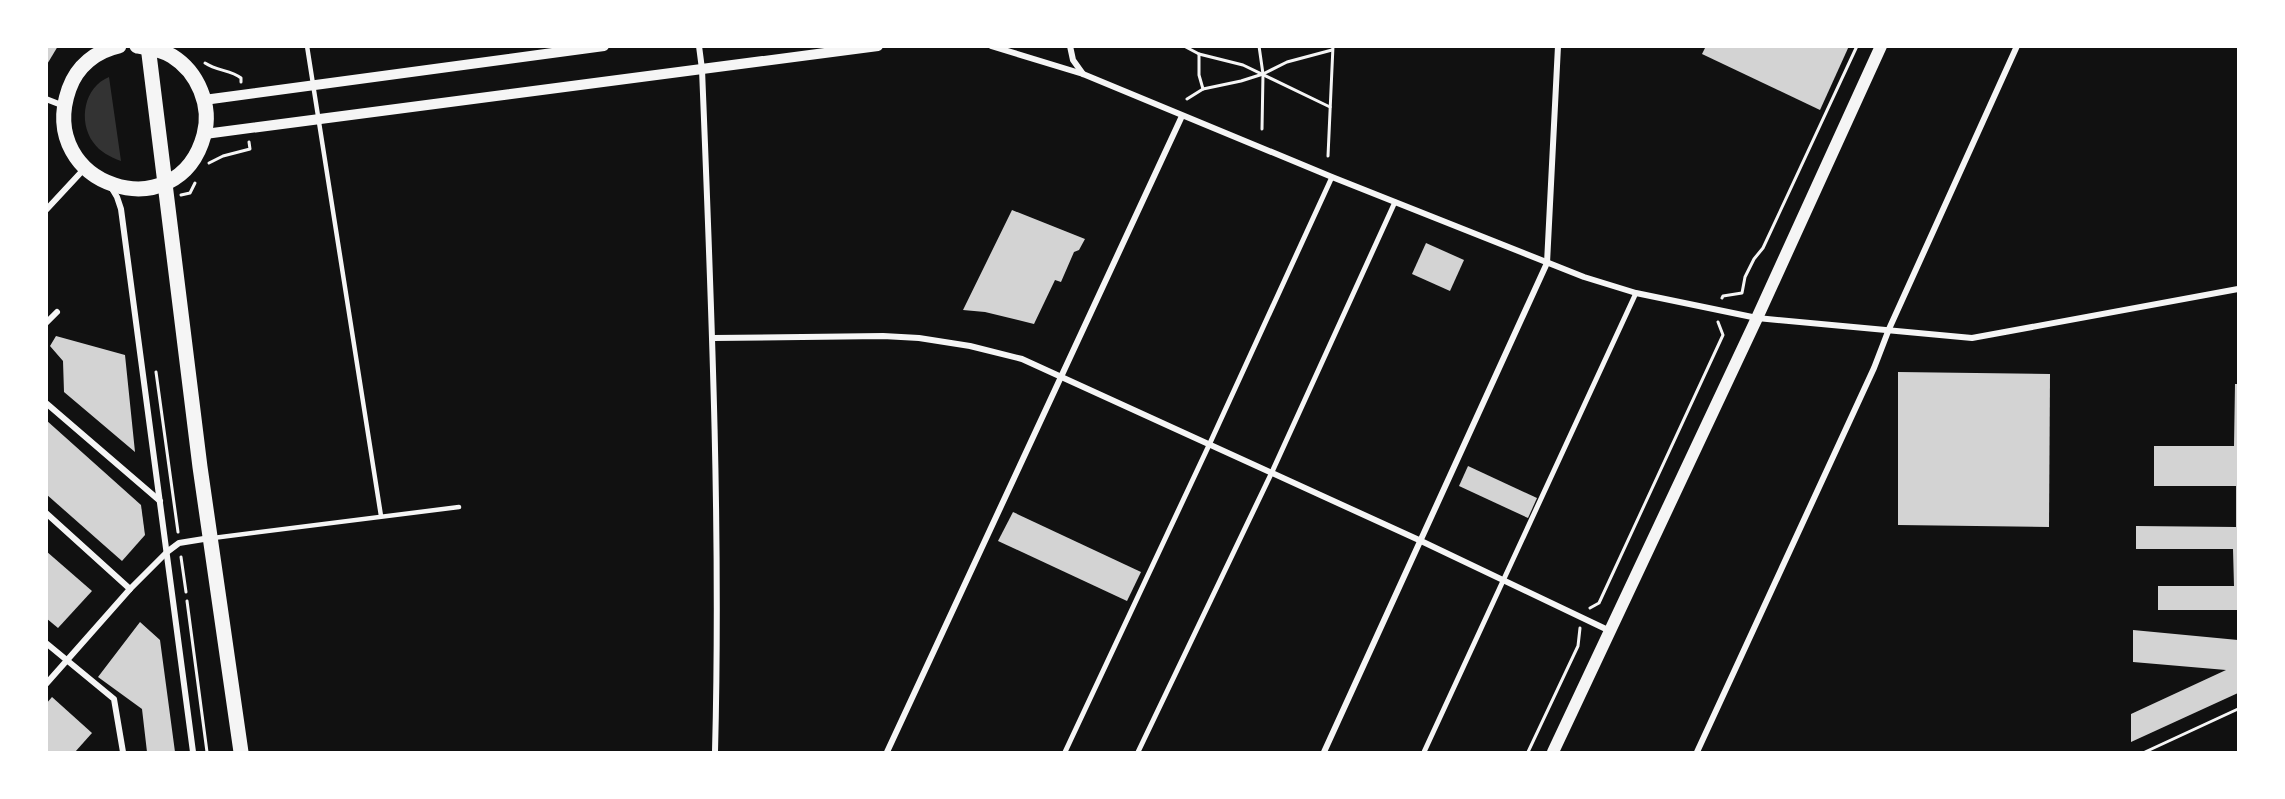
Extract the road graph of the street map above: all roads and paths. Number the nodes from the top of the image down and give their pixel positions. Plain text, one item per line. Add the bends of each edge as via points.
1 (119, 46) edge
2 (307, 46) edge
3 (604, 46) edge
4 (699, 46) edge
5 (878, 46) edge
6 (992, 46) edge
7 (1070, 46) edge
8 (1184, 46) edge
9 (1259, 46) edge
10 (1558, 46) edge
11 (1857, 46) edge
12 (1881, 46) edge
13 (2017, 46) edge
14 (144, 47) edge
15 (1333, 48) edge
16 (100, 50) edge
17 (1199, 54) junction
18 (200, 59) dead end
19 (702, 69) junction
20 (1083, 74) junction
21 (1263, 74) junction
22 (240, 78) dead end
23 (313, 86) junction
24 (1203, 89) junction
25 (46, 99) edge
26 (1187, 99) dead end
27 (204, 100) junction
28 (64, 106) junction
29 (1330, 107) junction
30 (1182, 116) junction
31 (319, 119) junction
32 (1262, 129) dead end
33 (205, 134) junction
34 (250, 149) dead end
35 (1328, 156) dead end
36 (85, 168) junction
37 (205, 168) dead end
38 (1332, 177) junction
39 (196, 181) dead end
40 (110, 184) junction
41 (165, 184) junction
42 (186, 193) dead end
43 (1395, 202) junction
44 (46, 210) edge
45 (1547, 264) junction
46 (2238, 289) edge
47 (1636, 293) junction
48 (1721, 301) dead end
49 (57, 312) dead end
50 (1757, 318) junction
51 (1717, 320) dead end
52 (46, 323) edge
53 (1889, 329) junction
54 (713, 338) junction
55 (1061, 376) junction
56 (46, 403) edge
57 (1210, 443) junction
58 (170, 468) dead end
59 (1272, 472) junction
60 (160, 502) junction
61 (459, 507) dead end
62 (46, 513) edge
63 (381, 516) junction
64 (176, 521) dead end
65 (210, 538) junction
66 (1419, 540) junction
67 (167, 552) junction
68 (182, 562) dead end
69 (1503, 582) junction
70 (130, 589) junction
71 (1588, 610) dead end
72 (1579, 630) dead end
73 (1610, 631) junction
74 (46, 643) edge
75 (68, 660) junction
76 (46, 684) edge
77 (2238, 709) edge
78 (123, 753) edge
79 (193, 753) edge
80 (207, 753) edge
81 (241, 753) edge
82 (715, 753) edge
83 (888, 753) edge
84 (1065, 753) edge
85 (1137, 753) edge
86 (1324, 753) edge
87 (1424, 753) edge
88 (1528, 753) edge
89 (1553, 753) edge
90 (1697, 753) edge
91 (2145, 753) edge

1 - 16 main road
2 - 23 lane
3 - 23 street
4 - 19 street
5 - 19 street
6 - 20 street
7 - 20 street via 1073,60
8 - 17 path
9 - 21 path
10 - 45 street
11 - 48 path via 1763,248 1745,277 1742,293 1724,296
12 - 50 main road
13 - 53 street
14 - 27 main road via 186,66
14 - 41 main road
15 - 21 path
15 - 29 path
16 - 28 main road via 76,73
17 - 21 path via 1243,64
17 - 24 path
18 - 22 path
19 - 31 street
19 - 54 street
20 - 30 street
21 - 24 path
21 - 29 path
21 - 32 path
23 - 27 street
23 - 31 lane
24 - 26 path
25 - 28 street
27 - 33 main road
28 - 36 main road via 66,141
29 - 35 path
30 - 38 street
30 - 55 street
31 - 33 street
31 - 63 lane
33 - 41 main road via 186,169
34 - 37 path via 213,160
36 - 40 main road
36 - 44 street
38 - 43 street
38 - 57 street
39 - 42 path via 192,191
40 - 41 main road via 135,190
40 - 60 street via 121,209
41 - 65 main road
43 - 45 street
43 - 59 street
45 - 47 street
45 - 66 street
46 - 53 street via 1972,338
47 - 50 street
47 - 69 street
49 - 52 street
50 - 53 street
50 - 73 main road
51 - 71 path via 1723,335 1599,603
53 - 90 street
54 - 55 street via 919,338 1022,358
54 - 82 street via 718,648
55 - 57 street
55 - 83 street
56 - 60 street
57 - 59 street
57 - 84 street
58 - 64 path
59 - 66 street
59 - 85 street
60 - 67 street
61 - 63 lane
62 - 70 street
63 - 65 lane
65 - 67 street via 179,543
65 - 81 main road
66 - 69 street
66 - 86 street
67 - 70 street
67 - 79 street
68 - 80 path
69 - 73 street
69 - 87 street
70 - 75 street
72 - 88 path via 1578,646
73 - 89 main road
74 - 75 street
75 - 76 street
75 - 78 street via 114,699
77 - 91 path

